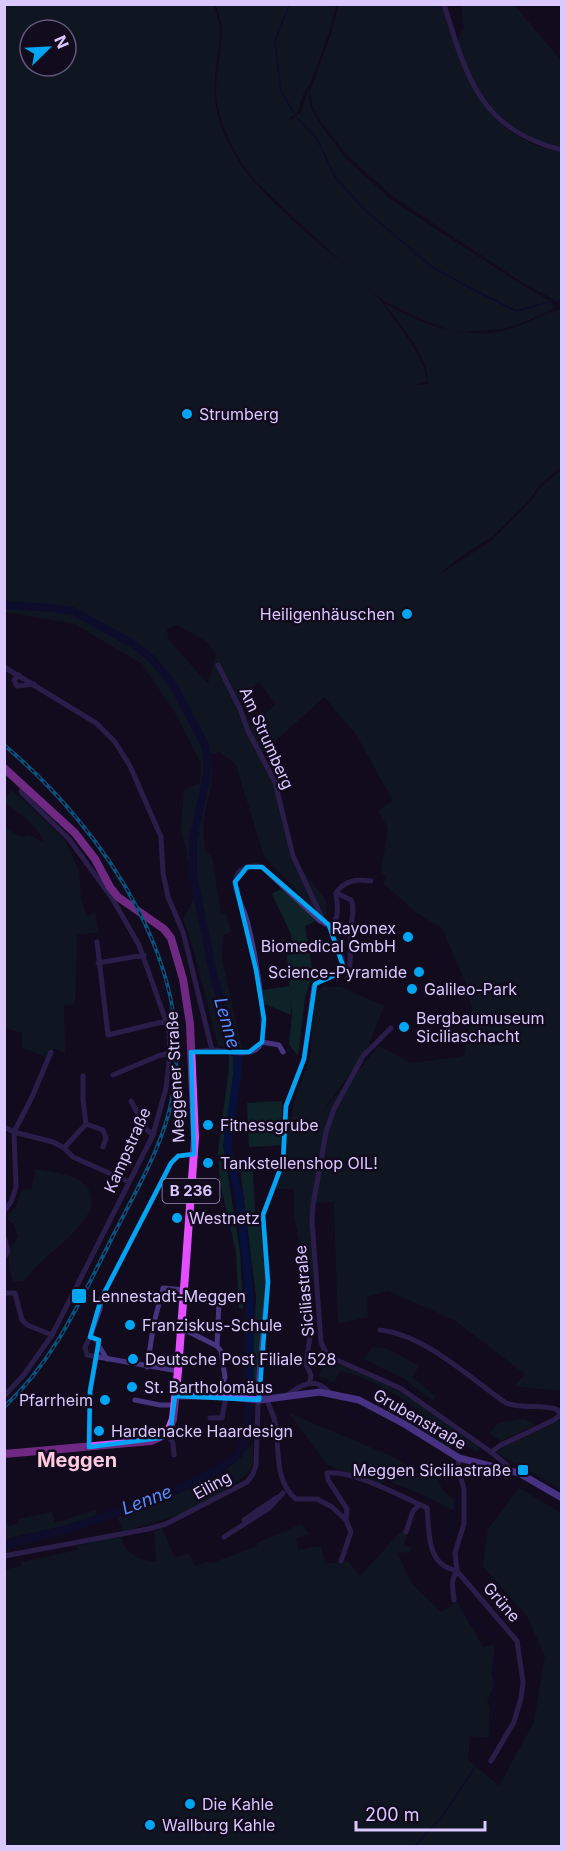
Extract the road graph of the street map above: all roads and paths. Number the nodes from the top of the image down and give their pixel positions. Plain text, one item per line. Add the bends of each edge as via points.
1 (444, 4) edge
2 (561, 150) edge
3 (218, 665) dead end
4 (4, 667) edge
5 (19, 675) junction
6 (34, 684) junction
7 (4, 768) edge
8 (24, 786) junction
9 (371, 881) dead end
10 (336, 893) junction
11 (327, 925) junction
12 (97, 942) dead end
13 (144, 955) junction
14 (98, 963) junction
15 (348, 978) dead end
16 (166, 1021) junction
17 (391, 1028) dead end
18 (262, 1042) junction
19 (214, 1050) junction
20 (51, 1052) dead end
21 (191, 1052) junction
22 (283, 1052) dead end
23 (170, 1053) junction
24 (112, 1075) dead end
25 (83, 1076) dead end
26 (131, 1101) dead end
27 (87, 1124) junction
28 (4, 1127) edge
29 (14, 1132) junction
30 (153, 1135) junction
31 (103, 1147) dead end
32 (64, 1148) junction
33 (194, 1154) junction
34 (129, 1182) junction
35 (4, 1211) edge
36 (4, 1236) edge
37 (4, 1258) edge
38 (184, 1290) junction
39 (4, 1293) edge
40 (219, 1302) dead end
41 (312, 1323) dead end
42 (181, 1330) junction
43 (380, 1330) dead end
44 (52, 1335) junction
45 (90, 1337) junction
46 (217, 1346) junction
47 (96, 1358) junction
48 (107, 1359) junction
49 (147, 1367) junction
50 (178, 1371) junction
51 (310, 1383) junction
52 (330, 1393) junction
53 (4, 1396) edge
54 (226, 1397) junction
55 (285, 1397) junction
56 (135, 1400) dead end
57 (261, 1400) junction
58 (175, 1401) junction
59 (210, 1418) dead end
60 (167, 1434) junction
61 (89, 1447) junction
62 (491, 1452) junction
63 (5, 1454) edge
64 (174, 1455) dead end
65 (459, 1458) junction
66 (510, 1470) junction
67 (285, 1491) junction
68 (561, 1498) edge
69 (419, 1505) junction
70 (346, 1520) junction
71 (232, 1527) dead end
72 (406, 1532) dead end
73 (224, 1537) dead end
74 (4, 1556) edge
75 (341, 1561) dead end
76 (457, 1571) junction
77 (454, 1600) dead end
78 (491, 1761) dead end

1 - 2 street via 464,67 486,105 531,141
3 - 11 street, Am Strumberg via 275,782 293,856
4 - 5 street
5 - 6 street
5 - 6 street via 14,680 17,686
6 - 19 street via 96,723 115,742 130,766 161,837 165,888 185,938
7 - 8 main road, Meggener Straße / B 236
8 - 13 street, Kampstraße via 22,793 90,865
8 - 21 main road, Meggener Straße / B 236 via 75,833 113,891 164,929 173,945 185,993
9 - 10 street via 352,881
10 - 11 street via 337,920
10 - 15 street via 353,903
11 - 18 street via 262,867 247,867 236,877 235,887 248,922 262,1009
11 - 57 street, Am Strumberg via 342,957 343,969 314,986 304,1059 286,1106 283,1162 263,1215 268,1282 259,1375
12 - 14 street
13 - 14 street
13 - 16 street, Kampstraße
14 - 16 street via 108,1035
16 - 23 street, Kampstraße
17 - 62 street, Siciliastraße via 363,1056 326,1132 312,1221 321,1342 330,1357 393,1383
18 - 19 street via 255,1050 244,1052
18 - 22 street via 279,1045
19 - 21 street
20 - 29 street
21 - 33 main road, Meggener Straße / B 236
23 - 24 street
23 - 30 street, Kampstraße via 166,1088
25 - 27 street
26 - 30 street
27 - 31 street via 104,1130
27 - 32 street
28 - 29 street
29 - 32 street
29 - 35 street via 16,1187
30 - 34 street, Kampstraße
32 - 34 street via 73,1157
33 - 38 main road, Meggener Straße / B 236
33 - 45 street via 178,1156 171,1163 101,1299
34 - 44 street, Kampstraße
36 - 37 street via 8,1251
38 - 42 main road, Meggener Straße / B 236
38 - 49 street via 163,1288
39 - 44 street via 15,1293 22,1320
40 - 46 street
41 - 51 street via 306,1364
42 - 46 street
42 - 50 main road, Meggener Straße / B 236
43 - 62 street via 396,1332 432,1350 506,1404 558,1410 560,1415 554,1420
44 - 53 street, Kampstraße
45 - 47 street via 85,1351
45 - 48 street
46 - 54 street via 223,1355
47 - 48 street
47 - 61 street via 90,1391
48 - 49 street
49 - 50 street
50 - 58 main road, Meggener Straße / B 236
51 - 52 street, Grubenstraße
51 - 55 street, Grubenstraße via 302,1384
52 - 55 main road, Grubenstraße
52 - 65 main road, Grubenstraße via 380,1410
54 - 57 main road, Grubenstraße
54 - 58 main road, Grubenstraße
54 - 59 street via 222,1418
55 - 57 main road, Grubenstraße
56 - 58 street via 160,1405
57 - 67 street via 274,1419
57 - 74 street, Eiling via 256,1465 250,1478 239,1486 156,1527
58 - 60 main road, Meggener Straße / B 236
60 - 61 main road via 151,1441
60 - 64 street
61 - 63 main road
62 - 66 street, Siciliastraße
65 - 66 main road, Grubenstraße
65 - 76 street via 464,1524 455,1553
66 - 68 main road, Grubenstraße
67 - 70 street via 296,1499 322,1501
67 - 71 street
67 - 73 street via 268,1509
69 - 70 street via 338,1472 327,1473 347,1509
69 - 72 street
69 - 76 street, Grüne via 427,1508 431,1544 437,1559
70 - 75 street via 351,1532
76 - 77 street via 452,1584
76 - 78 street, Grüne via 519,1647 521,1698 514,1722

